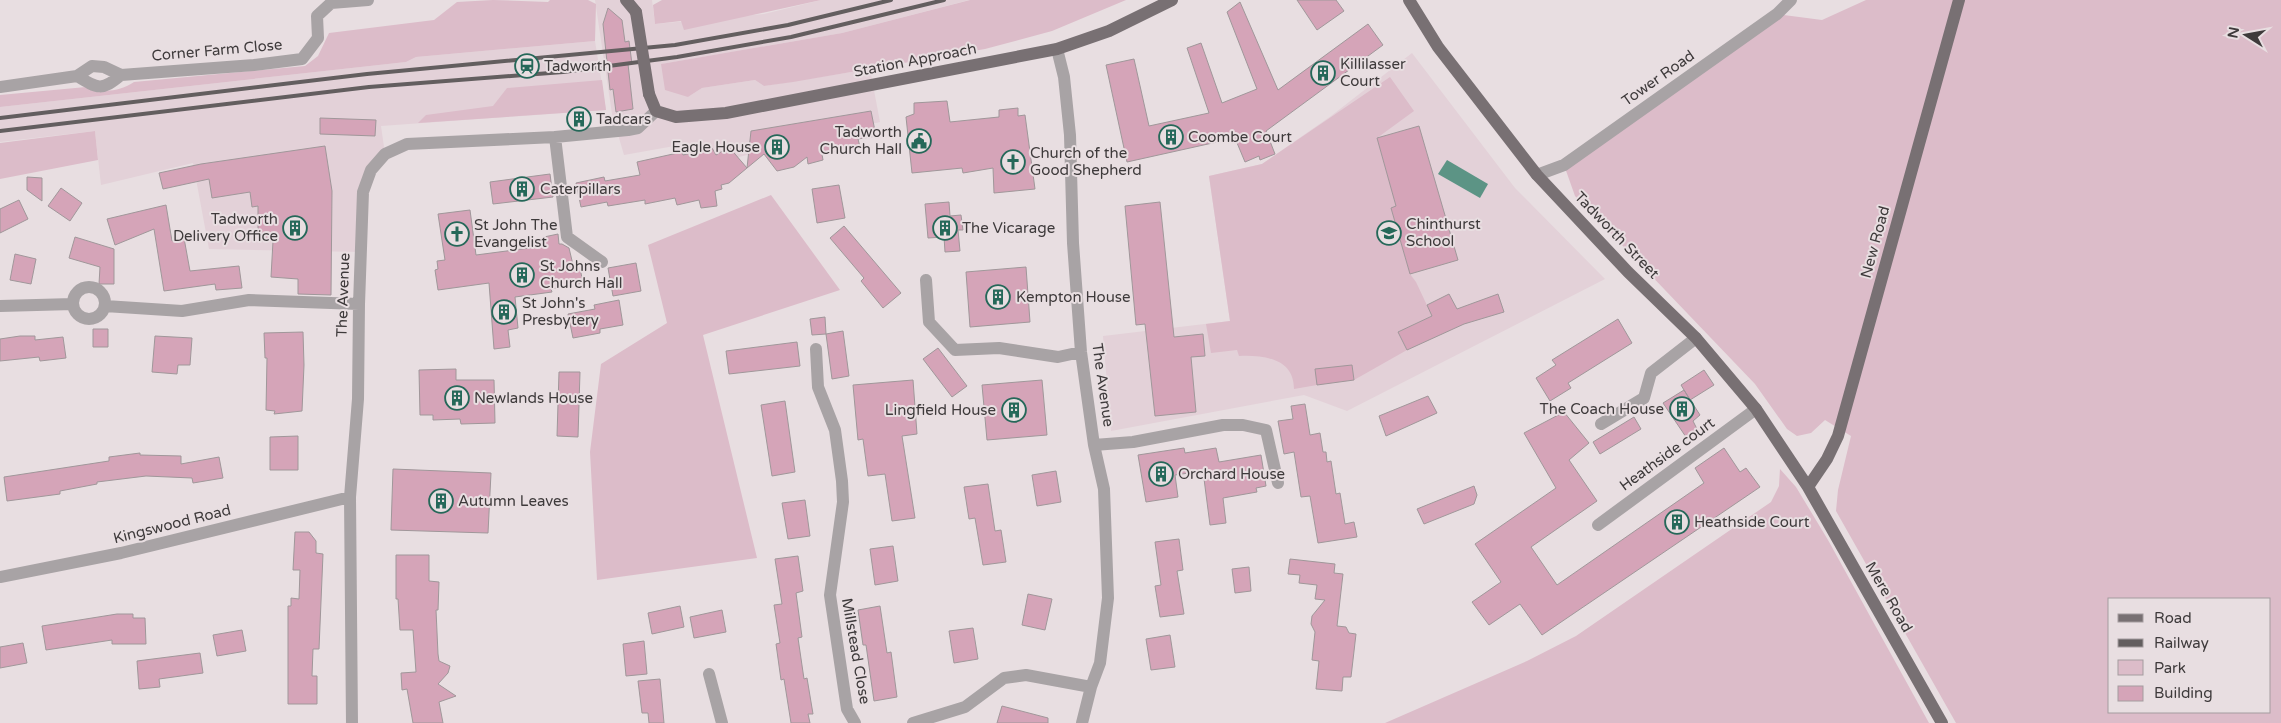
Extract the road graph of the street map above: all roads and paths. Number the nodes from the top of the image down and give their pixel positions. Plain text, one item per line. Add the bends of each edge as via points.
1 (368, 0) edge
2 (626, 0) edge
3 (1172, 0) edge
4 (1409, 0) edge
5 (1792, 0) edge
6 (1959, 0) edge
7 (1057, 49) junction
8 (121, 74) junction
9 (77, 76) junction
10 (0, 87) edge
11 (656, 111) junction
12 (555, 137) junction
13 (1537, 175) junction
14 (602, 262) dead end
15 (926, 280) dead end
16 (73, 304) junction
17 (358, 304) junction
18 (0, 306) edge
19 (105, 306) junction
20 (1696, 338) junction
21 (816, 349) dead end
22 (1081, 352) junction
23 (1756, 409) junction
24 (1601, 424) dead end
25 (1094, 445) junction
26 (1278, 484) dead end
27 (1808, 487) junction
28 (350, 497) junction
29 (1598, 525) dead end
30 (0, 577) edge
31 (709, 674) dead end
32 (1091, 687) junction
33 (352, 723) edge
34 (722, 723) edge
35 (855, 723) edge
36 (913, 723) edge
37 (1082, 723) edge
38 (1942, 723) edge

1 - 8 street, Corner Farm Close via 331,3 317,16 318,38 302,58 254,65
2 - 11 main road, bridge via 636,12 649,94
3 - 7 main road, Station Approach via 1109,31
4 - 13 main road, Tadworth Street via 1438,48
5 - 13 street, Tower Road via 1564,165
6 - 27 main road, New Road via 1838,436 1827,460
7 - 11 main road, Station Approach via 726,113 676,117
7 - 22 street, The Avenue via 1064,77 1070,135
8 - 9 street, Corner Farm Close via 92,66
8 - 9 street, Corner Farm Close via 108,85 94,86
9 - 10 street, Corner Farm Close
11 - 12 street, The Avenue via 638,128
12 - 14 street via 567,236
12 - 17 street, The Avenue via 407,144 385,154 370,170 363,192
13 - 20 main road, Tadworth Street via 1628,272
15 - 22 street via 929,322 955,350 999,348 1058,357
16 - 18 street
16 - 19 street via 80,317 88,319 98,316
16 - 19 street via 80,290 92,288 102,295
17 - 19 street via 249,300 182,311
17 - 28 street, The Avenue via 358,399
20 - 23 main road, Tadworth Street
20 - 24 street via 1652,373 1644,398
21 - 35 street, Millstead Close via 818,387 835,430 842,481 843,502 830,595 847,709
22 - 25 street, The Avenue
23 - 27 main road, Tadworth Street
23 - 29 street, Heathside court
25 - 26 street via 1133,442 1223,425 1244,425 1266,430
25 - 32 street, The Avenue via 1104,490 1108,598 1100,663
27 - 38 main road, Mere Road
28 - 30 street, Kingswood Road via 121,553
28 - 33 street, The Avenue
31 - 34 street
32 - 36 street via 1026,675 1004,678 964,707
32 - 37 street, The Avenue

